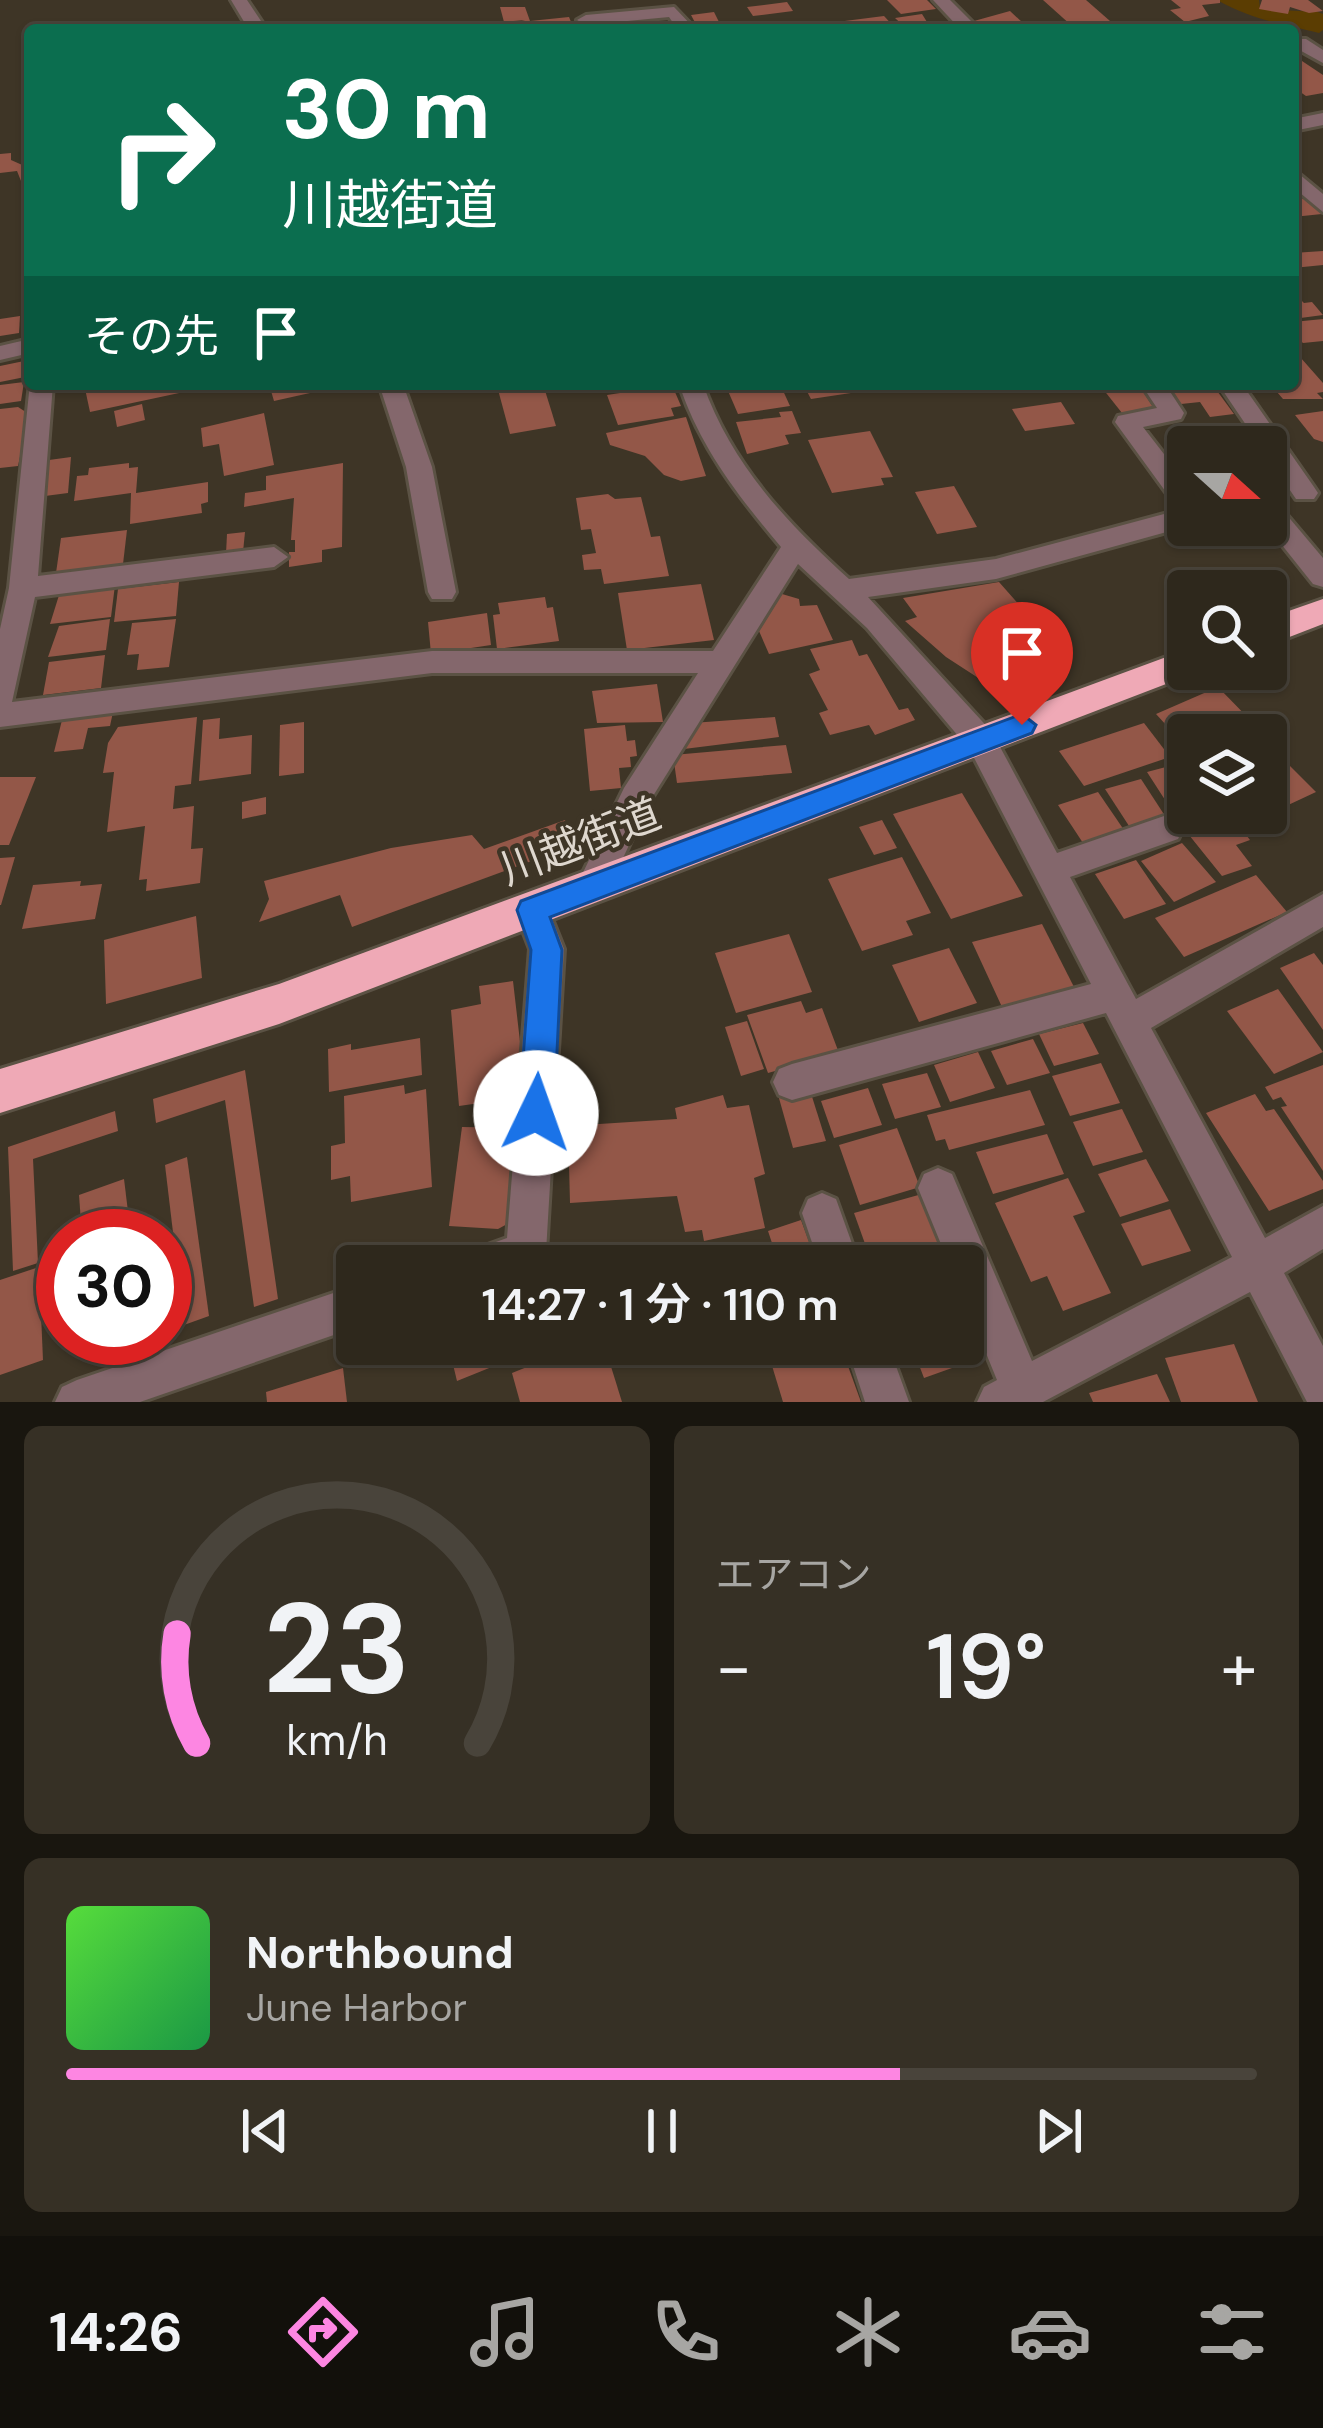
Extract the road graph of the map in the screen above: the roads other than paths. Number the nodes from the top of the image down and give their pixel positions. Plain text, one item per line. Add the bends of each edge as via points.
1 (941, 0) edge
2 (595, 24) edge
3 (682, 24) edge
4 (965, 24) edge
5 (1300, 43) dead end
6 (1323, 58) edge
7 (1299, 181) edge
8 (1323, 206) edge
9 (40, 390) edge
10 (393, 390) edge
11 (693, 390) edge
12 (1157, 390) edge
13 (1235, 390) edge
14 (1167, 476) edge
15 (1314, 491) edge
16 (1167, 523) edge
17 (1287, 530) edge
18 (795, 546) junction
19 (274, 557) dead end
20 (1323, 577) edge
21 (22, 588) junction
22 (843, 590) junction
23 (442, 592) dead end
24 (1323, 611) edge
25 (1287, 625) edge
26 (721, 662) junction
27 (1167, 670) edge
28 (0, 698) edge
29 (0, 715) edge
30 (980, 740) junction
31 (1167, 829) dead end
32 (1049, 870) junction
33 (593, 887) junction
34 (1323, 909) edge
35 (532, 910) junction
36 (1122, 1007) junction
37 (793, 1082) dead end
38 (0, 1091) edge
39 (938, 1188) dead end
40 (822, 1213) dead end
41 (1323, 1226) edge
42 (526, 1245) edge
43 (833, 1245) edge
44 (1259, 1264) junction
45 (336, 1313) edge
46 (874, 1365) edge
47 (1323, 1389) edge
48 (1010, 1395) edge
49 (77, 1402) edge
50 (887, 1402) edge

1 - 4 street
2 - 3 street via 674,12
5 - 6 street
7 - 8 street
9 - 21 street
10 - 23 street via 419,466
11 - 18 street via 741,483
12 - 14 street via 1172,412 1127,422
13 - 15 street
16 - 22 street via 996,569
17 - 20 street
18 - 22 street
18 - 26 street
19 - 21 street
21 - 28 street
22 - 30 street
24 - 25 highway
26 - 29 street via 432,662
26 - 33 street via 635,797
27 - 30 highway, 川越街道
30 - 32 street
30 - 33 highway, 川越街道
31 - 32 street
32 - 36 street
33 - 35 highway, 川越街道
34 - 36 street
35 - 38 highway, 川越街道 via 279,1004
35 - 42 street via 547,950
36 - 37 street
36 - 44 street
39 - 48 street
40 - 43 street
41 - 44 street
44 - 47 street
44 - 48 street
45 - 49 street
46 - 50 street

